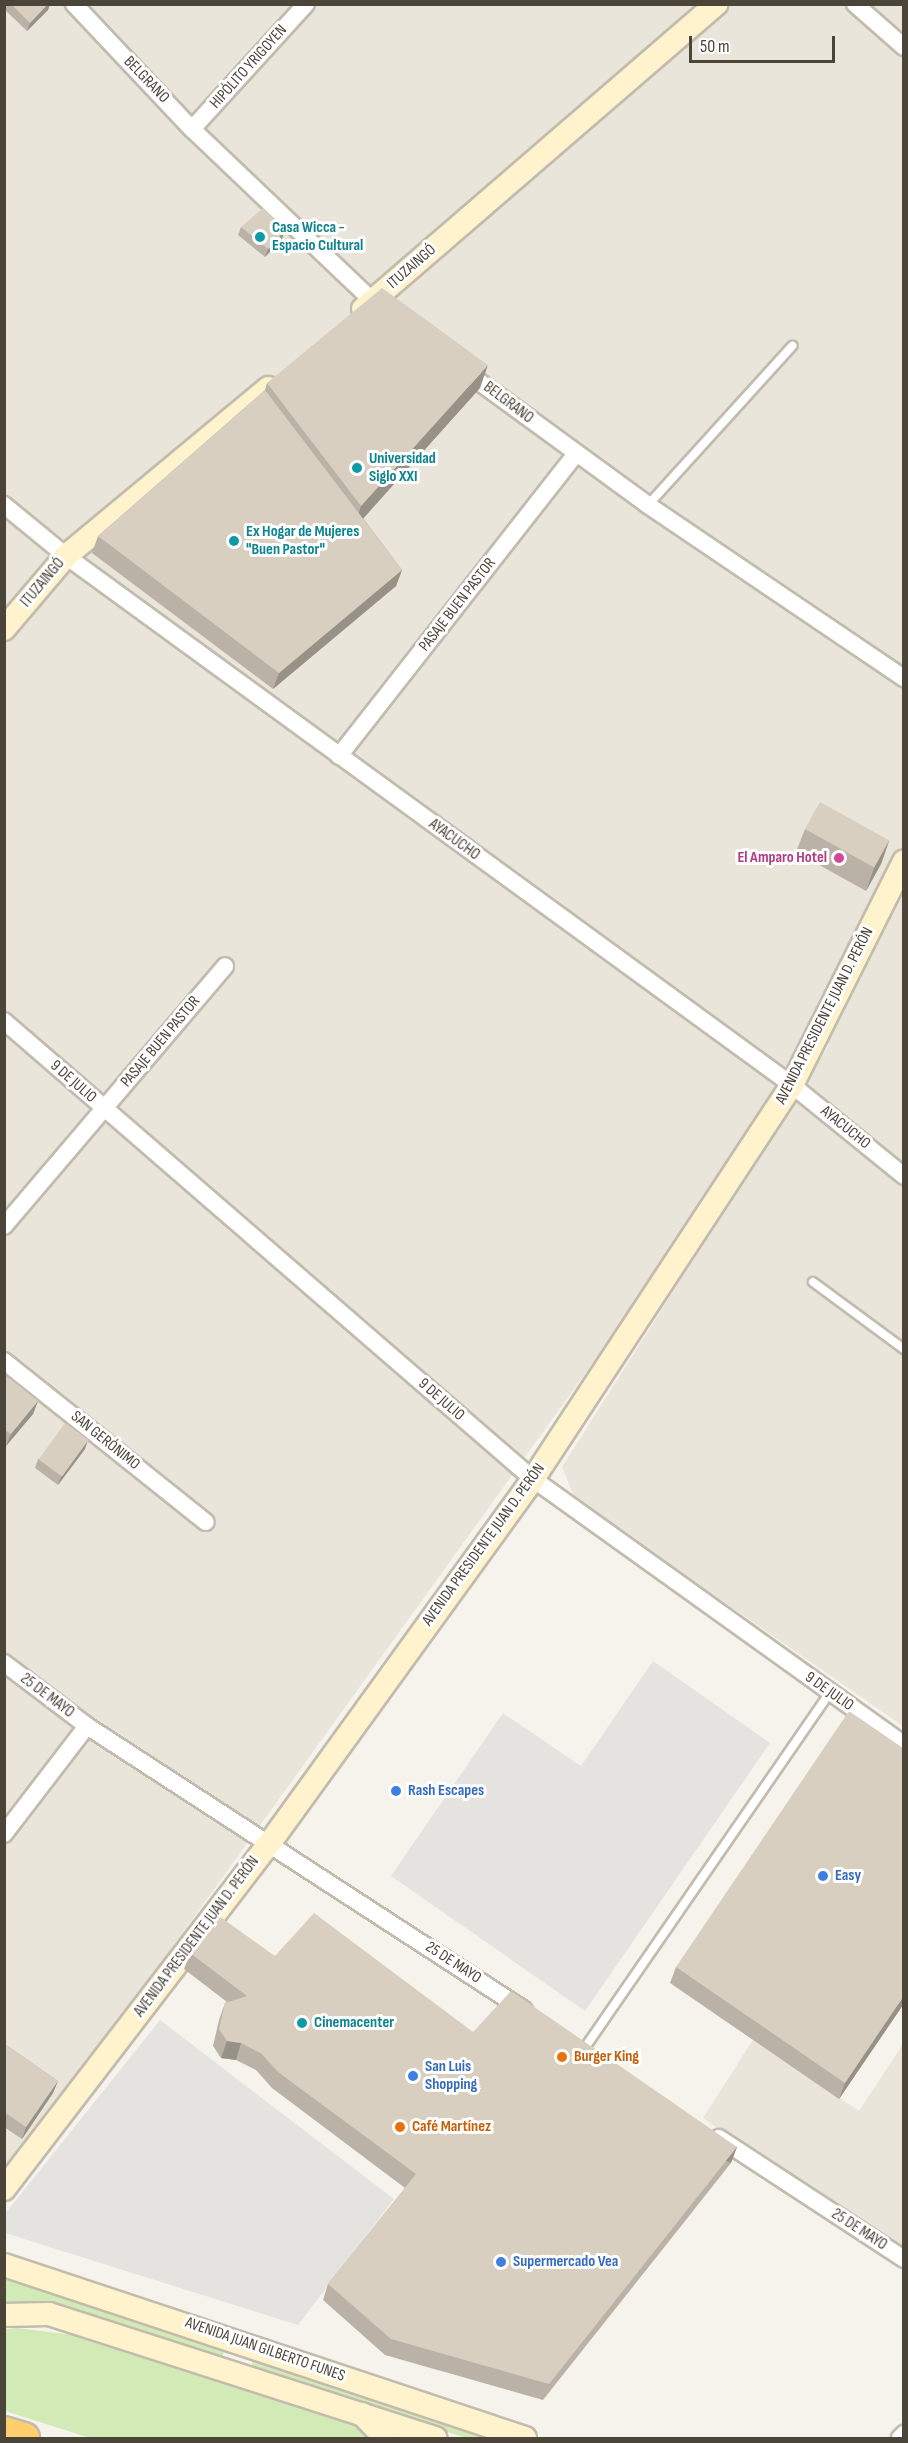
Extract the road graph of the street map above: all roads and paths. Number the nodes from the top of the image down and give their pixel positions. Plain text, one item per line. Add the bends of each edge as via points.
1 (74, 4) edge
2 (306, 4) edge
3 (716, 4) edge
4 (855, 4) edge
5 (903, 47) edge
6 (192, 129) junction
7 (371, 302) junction
8 (390, 315) edge
9 (344, 324) edge
10 (792, 346) dead end
11 (446, 357) edge
12 (282, 377) edge
13 (576, 454) junction
14 (4, 504) edge
15 (648, 505) junction
16 (66, 556) junction
17 (4, 629) edge
18 (903, 678) edge
19 (339, 756) junction
20 (903, 861) edge
21 (225, 966) dead end
22 (4, 1021) edge
23 (792, 1086) junction
24 (104, 1109) junction
25 (903, 1176) edge
26 (4, 1226) edge
27 (813, 1282) dead end
28 (903, 1349) edge
29 (4, 1361) edge
30 (533, 1479) junction
31 (207, 1522) dead end
32 (4, 1663) edge
33 (830, 1693) junction
34 (87, 1726) junction
35 (903, 1745) edge
36 (4, 1834) edge
37 (269, 1844) junction
38 (535, 2017) edge
39 (565, 2036) edge
40 (589, 2052) joint
41 (704, 2128) edge
42 (4, 2189) edge
43 (903, 2259) edge
44 (4, 2265) edge
45 (4, 2315) edge
46 (244, 2343) junction
47 (236, 2375) junction
48 (362, 2414) junction
49 (4, 2432) edge
50 (903, 2434) edge
51 (24, 2439) edge
52 (385, 2439) edge
53 (436, 2439) edge
54 (525, 2439) edge
55 (900, 2439) edge

1 - 6 street, BELGRANO
2 - 6 street, HIPÓLITO YRIGOYEN
3 - 7 street, ITUZAINGÓ
4 - 5 street
6 - 7 street, BELGRANO
7 - 8 street, BELGRANO
7 - 9 street, ITUZAINGÓ
10 - 15 lane
11 - 13 street, BELGRANO
12 - 16 street, ITUZAINGÓ
13 - 15 street, BELGRANO
13 - 19 street, PASAJE BUEN PASTOR
14 - 16 street, AYACUCHO
15 - 18 street, BELGRANO
16 - 17 street, ITUZAINGÓ
16 - 19 street, AYACUCHO
19 - 23 street, AYACUCHO
20 - 23 street, AVENIDA PRESIDENTE JUAN D. PERÓN
21 - 24 street, PASAJE BUEN PASTOR
22 - 24 street, 9 DE JULIO
23 - 25 street, AYACUCHO
23 - 30 street, AVENIDA PRESIDENTE JUAN D. PERÓN
24 - 26 street, PASAJE BUEN PASTOR
24 - 30 street, 9 DE JULIO
27 - 28 lane
29 - 31 street, SAN GERÓNIMO
30 - 33 street, 9 DE JULIO
30 - 37 street, AVENIDA PRESIDENTE JUAN D. PERÓN
32 - 34 street, 25 DE MAYO
33 - 35 street, 9 DE JULIO
33 - 40 lane
34 - 36 street
34 - 37 street, 25 DE MAYO
37 - 38 street, 25 DE MAYO
37 - 42 street, AVENIDA PRESIDENTE JUAN D. PERÓN
39 - 40 street
41 - 43 street, 25 DE MAYO
44 - 46 street, AVENIDA JUAN GILBERTO FUNES
45 - 47 street, AVENIDA JUAN GILBERTO FUNES via 50,2314
46 - 47 street
46 - 54 street, AVENIDA JUAN GILBERTO FUNES
47 - 48 street, AVENIDA JUAN GILBERTO FUNES
48 - 52 street
48 - 53 street, AVENIDA JUAN GILBERTO FUNES
49 - 51 highway
50 - 55 street

